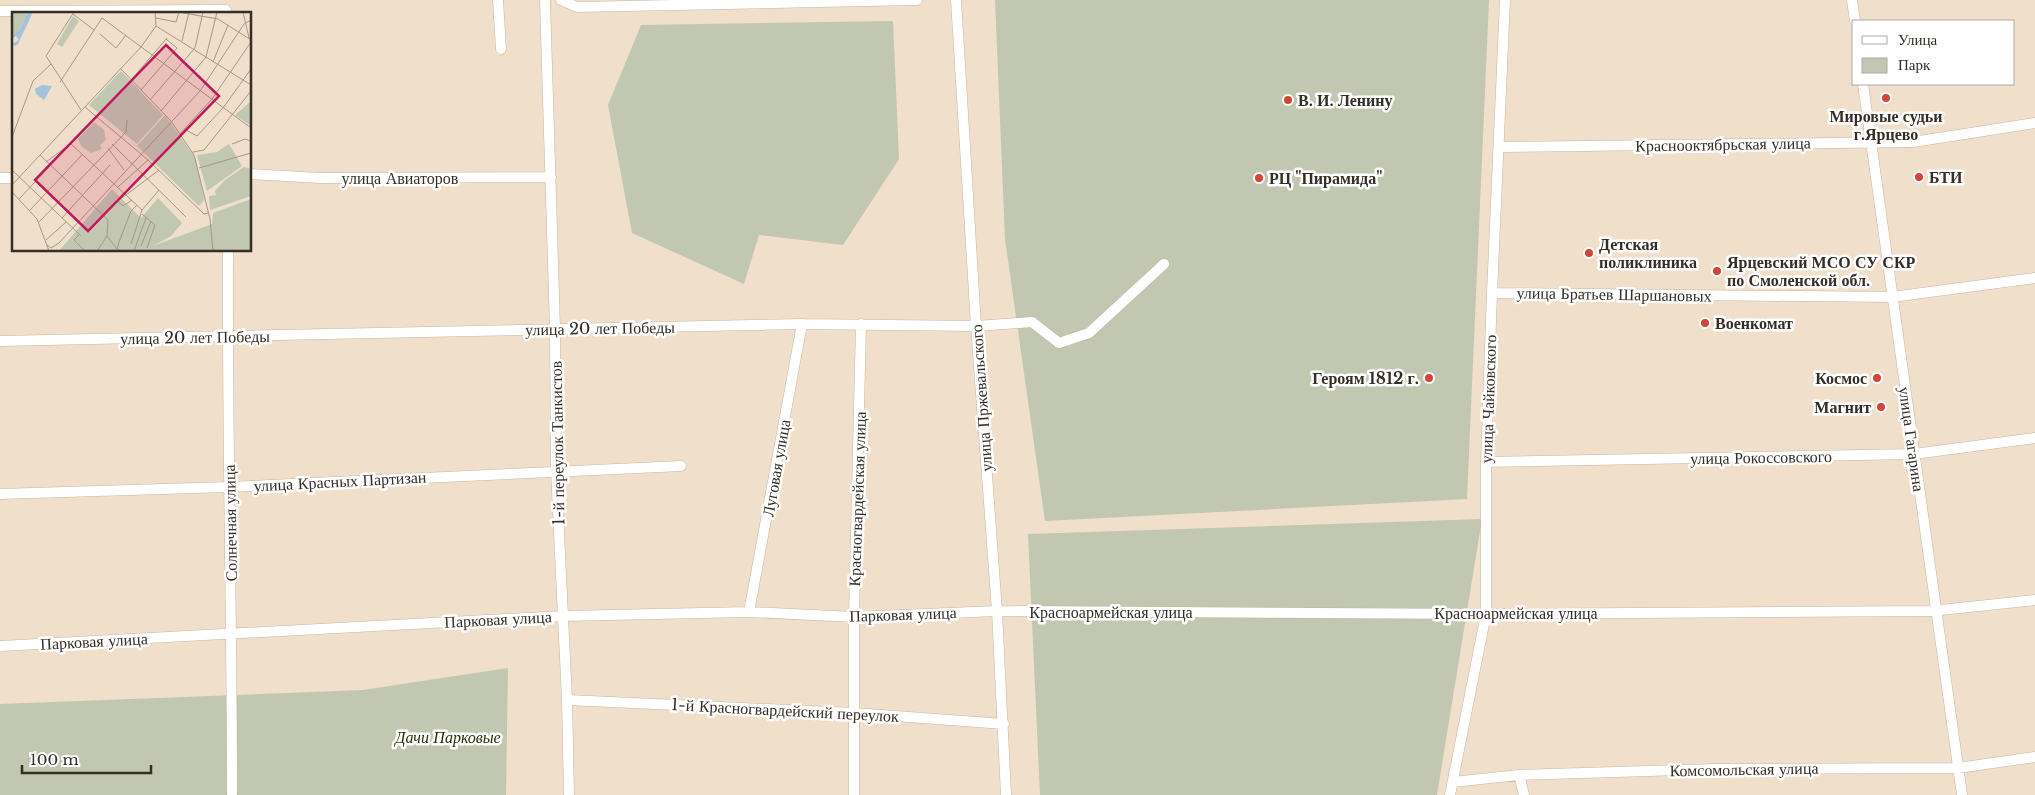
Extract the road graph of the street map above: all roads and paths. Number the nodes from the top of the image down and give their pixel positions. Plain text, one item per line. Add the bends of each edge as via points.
1 (498, 0) edge
2 (545, 0) edge
3 (561, 0) edge
4 (917, 0) edge
5 (956, 0) edge
6 (1505, 0) edge
7 (1852, 0) edge
8 (226, 8) edge
9 (0, 11) edge
10 (1855, 20) edge
11 (501, 48) dead end
12 (1863, 85) edge
13 (2035, 123) edge
14 (1871, 143) junction
15 (1500, 146) junction
16 (251, 174) edge
17 (551, 177) junction
18 (228, 251) edge
19 (1164, 264) dead end
20 (2035, 278) edge
21 (1492, 293) junction
22 (1892, 297) junction
23 (802, 324) junction
24 (862, 324) junction
25 (976, 326) junction
26 (554, 329) junction
27 (227, 337) junction
28 (0, 341) edge
29 (2035, 438) edge
30 (1914, 454) junction
31 (1486, 462) junction
32 (681, 466) dead end
33 (556, 470) junction
34 (228, 487) junction
35 (0, 494) edge
36 (2035, 600) edge
37 (1937, 610) junction
38 (997, 611) junction
39 (749, 612) junction
40 (1486, 614) junction
41 (563, 616) junction
42 (854, 617) junction
43 (232, 634) junction
44 (0, 646) edge
45 (567, 700) junction
46 (854, 713) junction
47 (1004, 724) junction
48 (2035, 757) edge
49 (1958, 768) junction
50 (1519, 775) junction
51 (1453, 782) junction
52 (232, 795) edge
53 (569, 795) edge
54 (854, 795) edge
55 (1006, 795) edge
56 (1450, 795) edge
57 (1524, 795) edge
58 (1962, 795) edge

1 - 11 street
2 - 17 street, 1-й переулок Танкистов
3 - 4 street via 577,7
5 - 25 street, улица Пржевальского
6 - 15 street, улица Чайковского
7 - 10 street
8 - 9 street
12 - 14 street, улица Гагарина
13 - 14 street, Краснооктябрьская улица via 1914,142
14 - 15 street, Краснооктябрьская улица
14 - 22 street, улица Гагарина
15 - 21 street, улица Чайковского
16 - 17 street, улица Авиаторов via 320,178
17 - 26 street, 1-й переулок Танкистов
18 - 27 street, Солнечная улица
19 - 25 street, улица 20 лет Победы via 1089,333 1081,336 1059,343 1032,322
20 - 22 street, улица Братьев Шаршановых
21 - 22 street, улица Братьев Шаршановых
21 - 31 street, улица Чайковского
22 - 30 street, улица Гагарина
23 - 24 street, улица 20 лет Победы
23 - 26 street, улица 20 лет Победы
23 - 39 street, Луговая улица
24 - 25 street, улица 20 лет Победы
24 - 42 street, Красногвардейская улица
25 - 38 street, улица Пржевальского
26 - 27 street, улица 20 лет Победы
26 - 33 street, 1-й переулок Танкистов
27 - 28 street, улица 20 лет Победы
27 - 34 street, Солнечная улица
29 - 30 street, улица Рокоссовского
30 - 31 street, улица Рокоссовского
30 - 37 street, улица Гагарина
31 - 40 street, улица Чайковского
32 - 33 street, улица Красных Партизан
33 - 34 street, улица Красных Партизан
33 - 41 street, 1-й переулок Танкистов
34 - 35 street, улица Красных Партизан
34 - 43 street, Солнечная улица
36 - 37 street, Красноармейская улица
37 - 40 street, Красноармейская улица
37 - 49 street, улица Гагарина
38 - 40 street, Красноармейская улица
38 - 42 street, Парковая улица
38 - 47 street, улица Пржевальского
39 - 41 street, Парковая улица
39 - 42 street, Парковая улица
40 - 51 street, улица Чайковского
41 - 43 street, Парковая улица
41 - 45 street, 1-й переулок Танкистов
42 - 46 street, Красногвардейская улица
43 - 44 street, Парковая улица
43 - 52 street, Солнечная улица
45 - 46 street, 1-й Красногвардейский переулок
45 - 53 street, 1-й переулок Танкистов
46 - 47 street, 1-й Красногвардейский переулок
46 - 54 street, Красногвардейская улица
47 - 55 street, улица Пржевальского
48 - 49 street, Комсомольская улица
49 - 50 street, Комсомольская улица via 1715,769
49 - 58 street, улица Гагарина
50 - 51 street, Комсомольская улица
50 - 57 street
51 - 56 street, улица Чайковского

